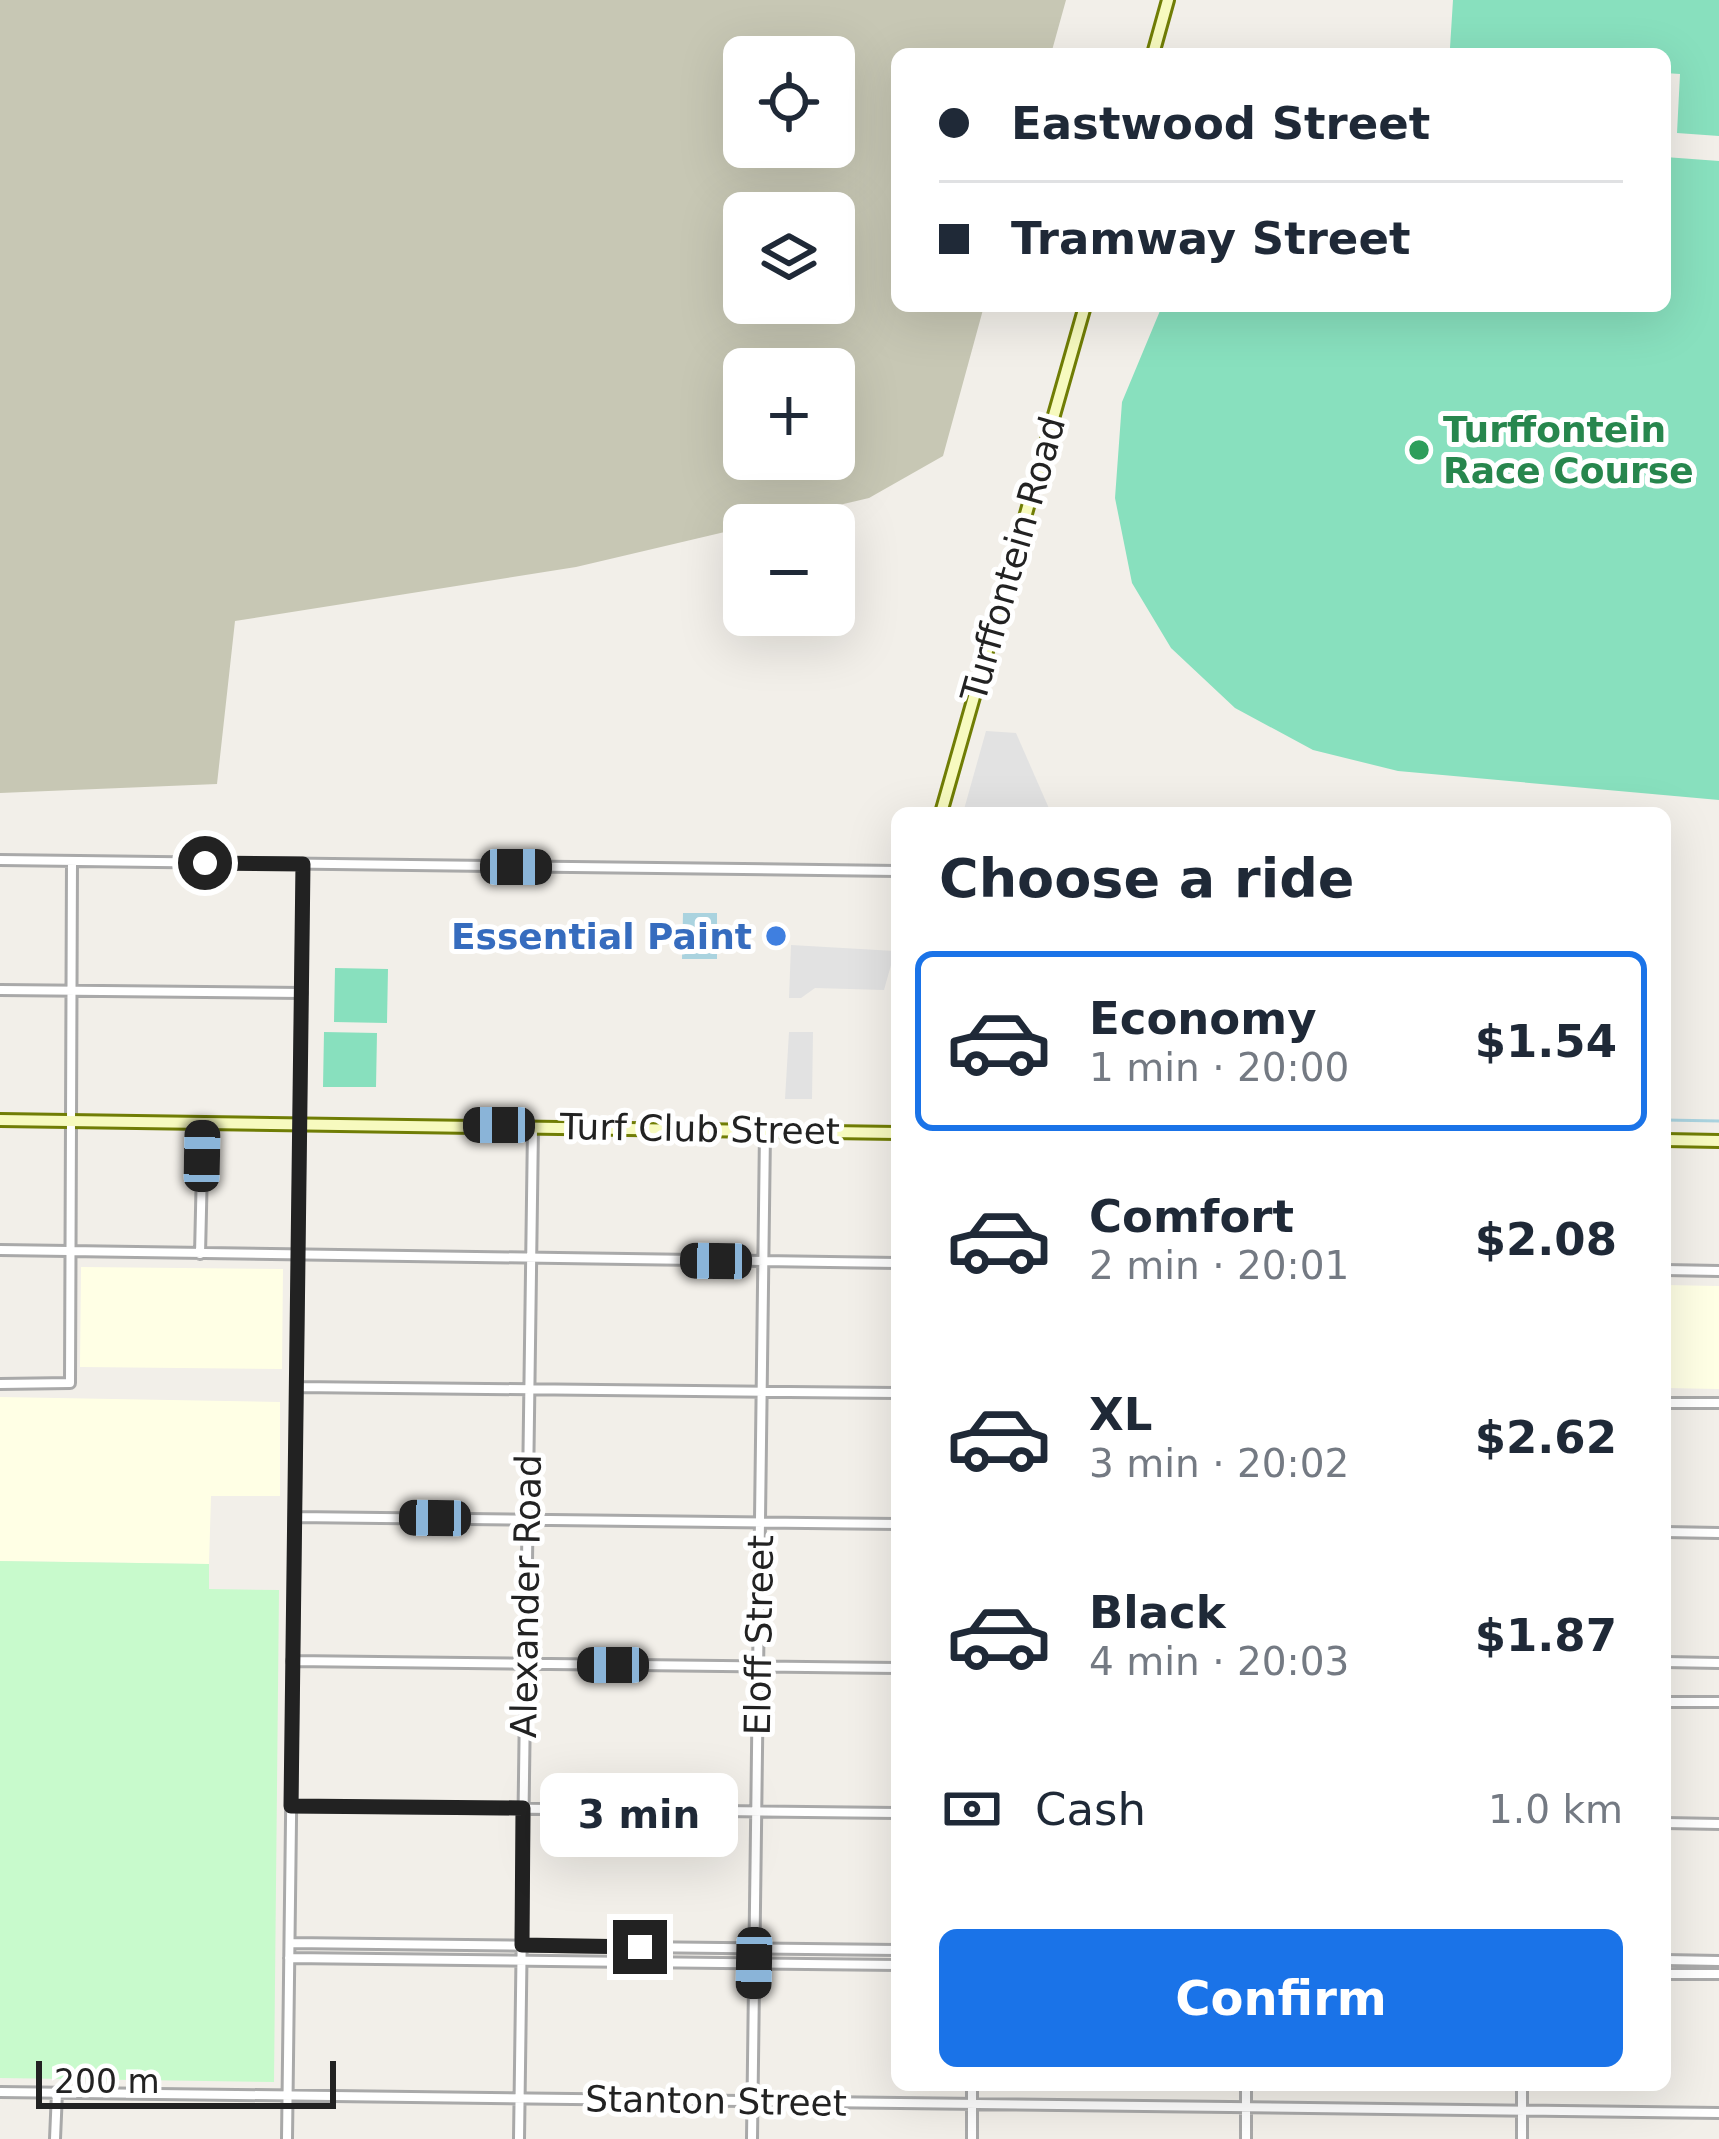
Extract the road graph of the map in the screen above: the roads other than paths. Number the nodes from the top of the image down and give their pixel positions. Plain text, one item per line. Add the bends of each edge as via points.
1 (1168, 0) edge
2 (1155, 48) edge
3 (1083, 312) edge
4 (943, 807) edge
5 (0, 860) edge
6 (72, 861) junction
7 (303, 864) junction
8 (891, 871) edge
9 (0, 989) edge
10 (71, 991) junction
11 (302, 993) junction
12 (0, 1120) edge
13 (70, 1120) junction
14 (203, 1122) junction
15 (299, 1122) junction
16 (533, 1125) junction
17 (765, 1130) junction
18 (891, 1132) edge
19 (1671, 1140) edge
20 (1719, 1141) edge
21 (0, 1250) edge
22 (70, 1251) junction
23 (200, 1253) junction
24 (297, 1256) junction
25 (530, 1258) junction
26 (763, 1261) junction
27 (891, 1263) edge
28 (1671, 1270) edge
29 (1719, 1271) edge
30 (0, 1384) edge
31 (296, 1387) junction
32 (530, 1388) junction
33 (761, 1391) junction
34 (891, 1393) edge
35 (1671, 1402) edge
36 (1719, 1403) edge
37 (295, 1516) junction
38 (528, 1519) junction
39 (760, 1522) junction
40 (891, 1524) edge
41 (1671, 1532) edge
42 (1719, 1533) edge
43 (292, 1661) junction
44 (1671, 1662) edge
45 (1719, 1663) edge
46 (524, 1664) junction
47 (758, 1667) junction
48 (891, 1668) edge
49 (1671, 1702) edge
50 (1719, 1702) edge
51 (291, 1806) junction
52 (523, 1808) junction
53 (754, 1811) junction
54 (891, 1813) edge
55 (1671, 1823) edge
56 (1719, 1824) edge
57 (290, 1943) junction
58 (405, 1943) junction
59 (522, 1945) junction
60 (754, 1949) junction
61 (866, 1949) junction
62 (891, 1950) edge
63 (289, 1958) junction
64 (404, 1959) junction
65 (522, 1960) junction
66 (1671, 1960) edge
67 (1719, 1961) edge
68 (754, 1963) junction
69 (867, 1964) junction
70 (891, 1965) edge
71 (1671, 1974) edge
72 (1719, 1974) edge
73 (973, 2091) edge
74 (1246, 2091) edge
75 (1522, 2091) edge
76 (0, 2092) edge
77 (57, 2092) junction
78 (287, 2095) junction
79 (520, 2098) junction
80 (752, 2101) junction
81 (972, 2104) junction
82 (1246, 2107) junction
83 (1522, 2110) junction
84 (1719, 2113) edge
85 (55, 2139) edge
86 (287, 2139) edge
87 (519, 2139) edge
88 (752, 2139) edge
89 (971, 2139) edge
90 (1246, 2139) edge
91 (1522, 2139) edge

1 - 2 main road
3 - 4 main road, Turffontein Road
5 - 6 street
6 - 7 street
6 - 10 street
7 - 8 street
7 - 11 street
9 - 10 street
10 - 11 street
10 - 13 street
11 - 15 street
12 - 13 main road, Turf Club Street
13 - 14 main road, Turf Club Street
13 - 22 street
14 - 15 main road, Turf Club Street
14 - 23 street
15 - 16 main road, Turf Club Street
15 - 24 street
16 - 17 main road, Turf Club Street
16 - 25 street, Alexander Road
17 - 18 main road, Turf Club Street
17 - 26 street, Eloff Street
19 - 20 main road
21 - 22 street
22 - 23 street
22 - 30 street via 70,1383
23 - 24 street
24 - 25 street
24 - 31 street
25 - 26 street
25 - 32 street, Alexander Road
26 - 27 street
26 - 33 street, Eloff Street
28 - 29 street
31 - 32 street
31 - 37 street
32 - 33 street
32 - 38 street, Alexander Road
33 - 34 street
33 - 39 street, Eloff Street
35 - 36 street
37 - 38 street
37 - 43 street
38 - 39 street
38 - 46 street, Alexander Road
39 - 40 street
39 - 47 street, Eloff Street
41 - 42 street
43 - 46 street
43 - 51 street
44 - 45 street
46 - 47 street
46 - 52 street, Alexander Road
47 - 48 street
47 - 53 street, Eloff Street
49 - 50 street
51 - 52 street
51 - 57 street
52 - 53 street
52 - 59 street, Alexander Road
53 - 54 street
53 - 60 street, Eloff Street
55 - 56 street
57 - 58 street
57 - 63 street
58 - 59 street
58 - 64 street
59 - 60 street
59 - 65 street, Alexander Road
60 - 61 street
60 - 68 street, Eloff Street
61 - 62 street
61 - 69 street
63 - 64 street
63 - 78 street
64 - 65 street
65 - 68 street
65 - 79 street, Alexander Road
66 - 67 street
68 - 69 street
68 - 80 street, Eloff Street
69 - 70 street
71 - 72 street
73 - 81 street
74 - 82 street
75 - 83 street
76 - 77 street, Stanton Street
77 - 78 street, Stanton Street
77 - 85 street
78 - 79 street, Stanton Street
78 - 86 street
79 - 80 street, Stanton Street
79 - 87 street, Alexander Road
80 - 81 street, Stanton Street
80 - 88 street, Eloff Street
81 - 82 street, Stanton Street
81 - 89 street
82 - 83 street, Stanton Street
82 - 90 street
83 - 84 street, Stanton Street
83 - 91 street

